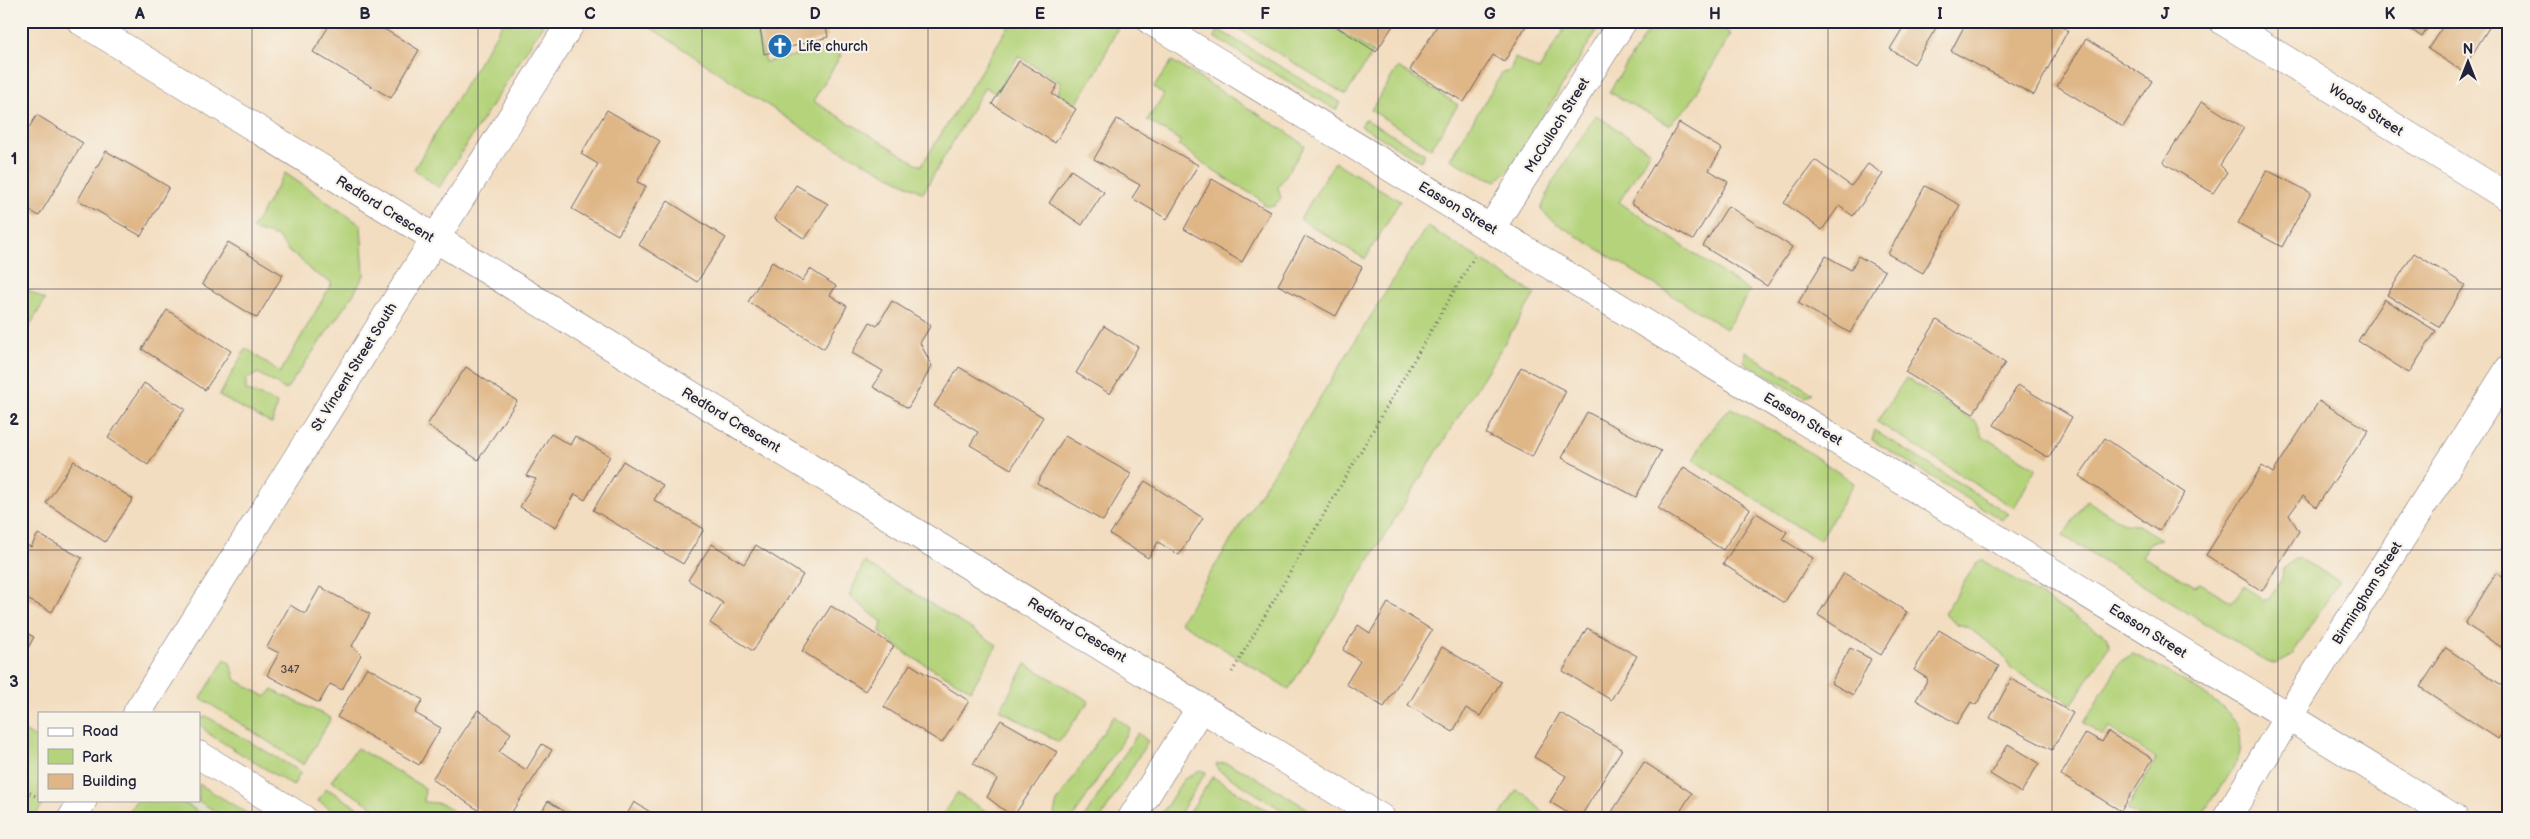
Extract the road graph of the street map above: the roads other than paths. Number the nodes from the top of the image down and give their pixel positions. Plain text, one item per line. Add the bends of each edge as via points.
1 (81, 21) edge
2 (572, 21) edge
3 (1151, 21) edge
4 (1623, 21) edge
5 (2223, 21) edge
6 (2509, 198) edge
7 (1491, 228) junction
8 (435, 239) junction
9 (2509, 369) edge
10 (1201, 706) junction
11 (139, 712) edge
12 (2288, 717) junction
13 (200, 756) edge
14 (82, 802) edge
15 (72, 818) edge
16 (302, 818) edge
17 (1132, 818) edge
18 (1381, 818) edge
19 (2228, 818) edge
20 (2454, 818) edge

1 - 8 street, Redford Crescent
2 - 8 street, St. Vincent Street South
3 - 7 street, Easson Street
4 - 7 street, McCulloch Street
5 - 6 street, Woods Street
7 - 12 street, Easson Street
8 - 10 street, Redford Crescent
8 - 11 street, St. Vincent Street South
9 - 12 street, Birmingham Street
10 - 17 street
10 - 18 street, Redford Crescent
12 - 19 street, Birmingham Street
12 - 20 street, Easson Street
13 - 16 street
14 - 15 street

